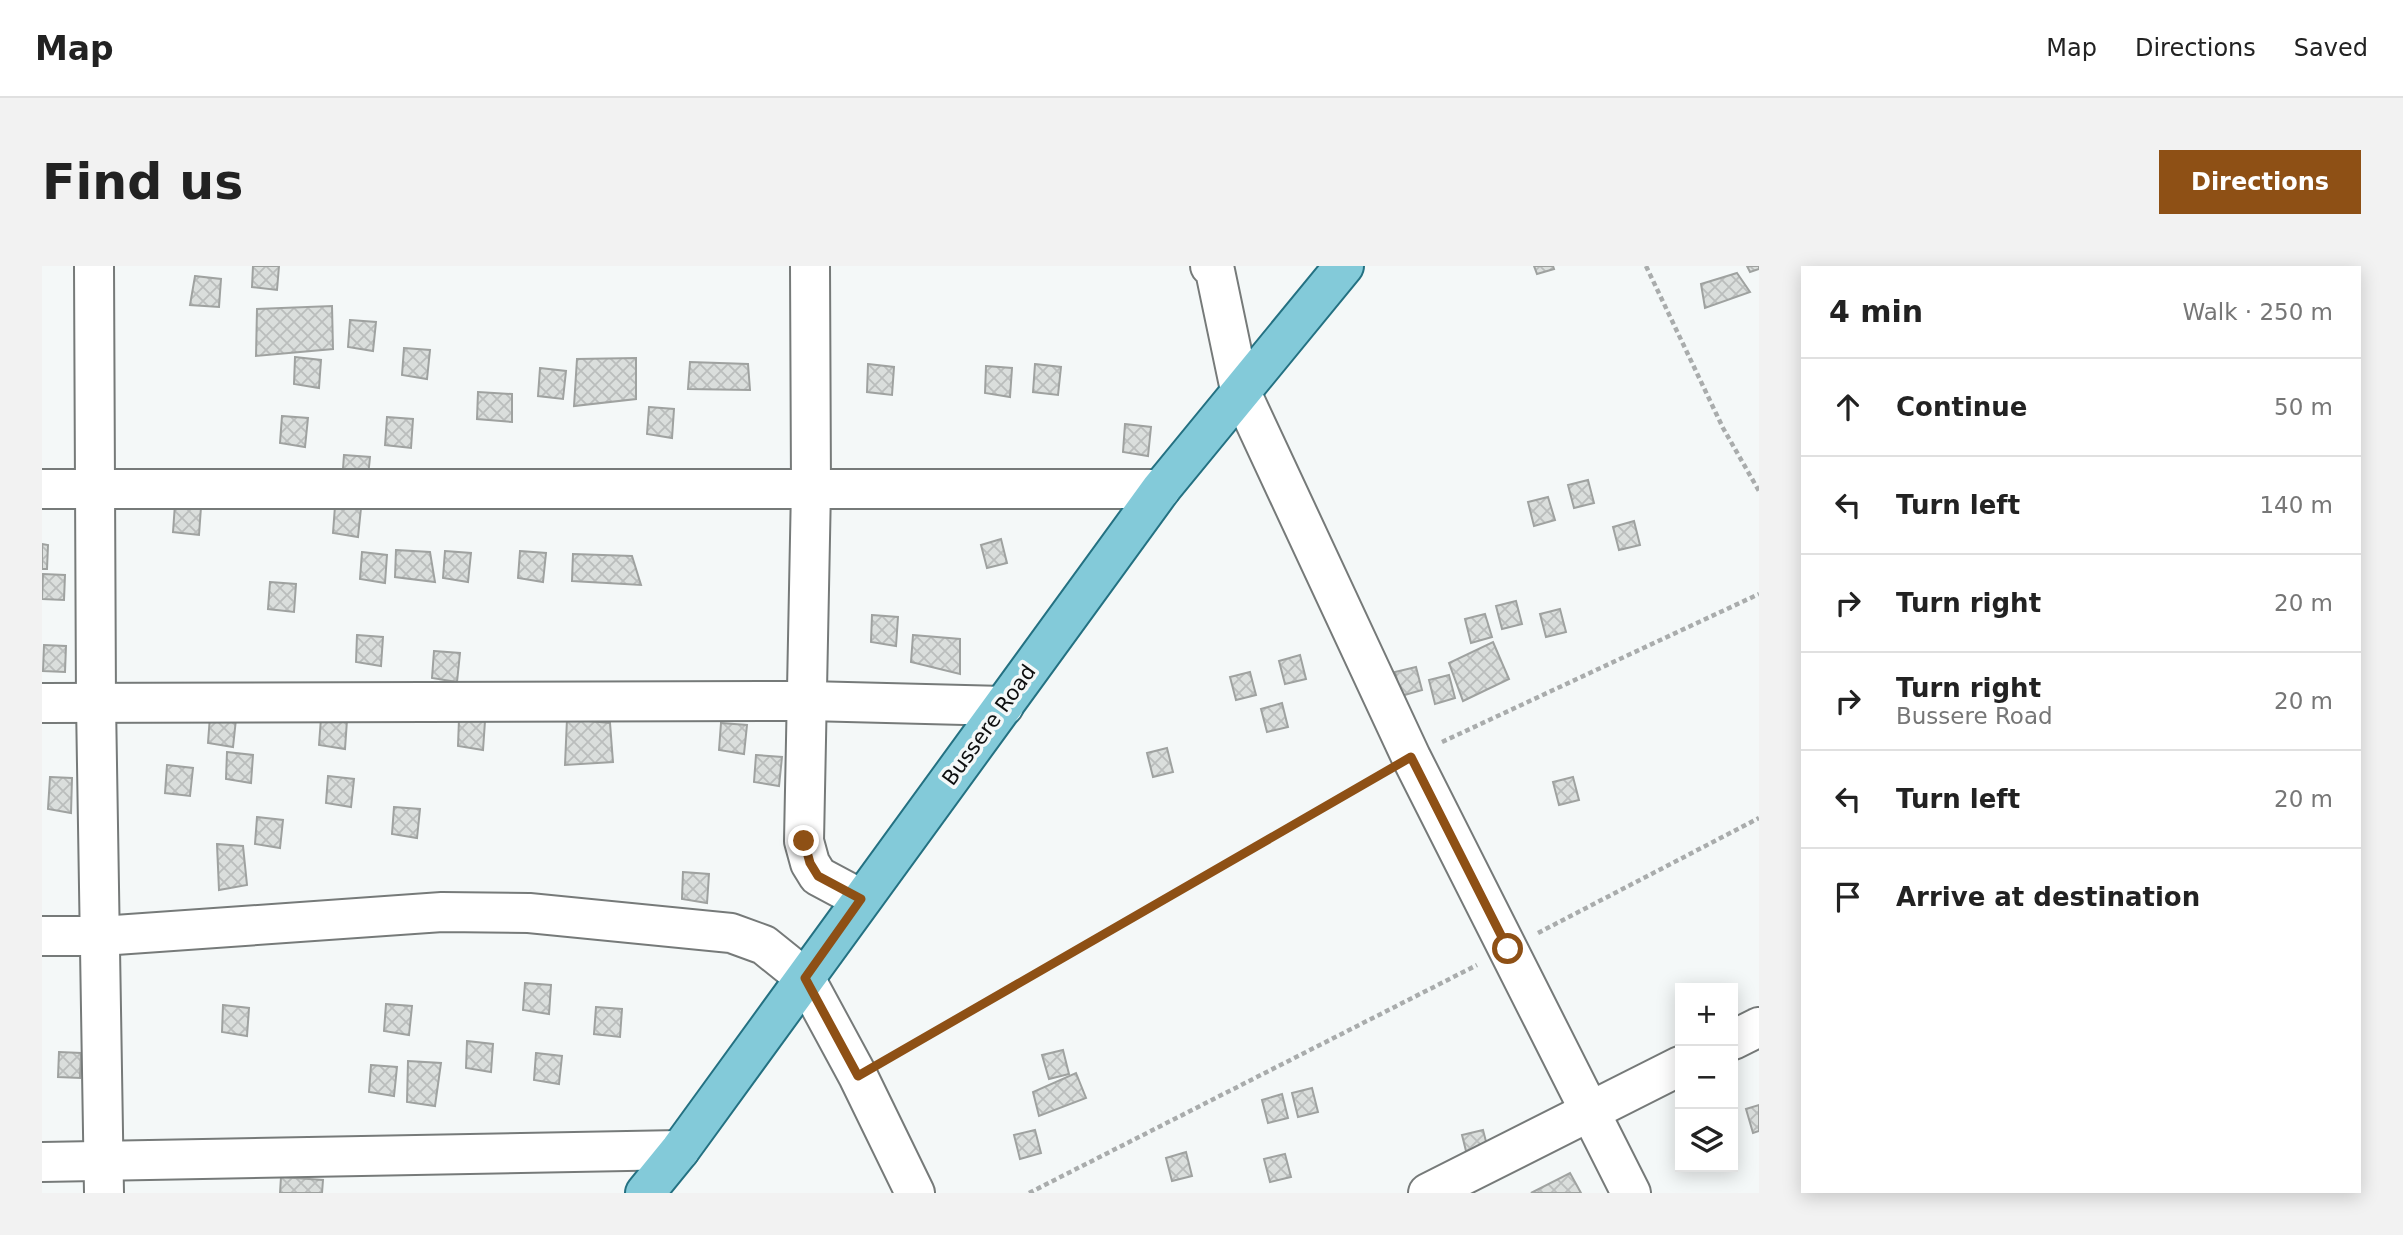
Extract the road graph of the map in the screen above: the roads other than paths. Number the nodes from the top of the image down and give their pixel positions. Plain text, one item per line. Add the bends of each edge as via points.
1 (94, 266) edge
2 (810, 266) edge
3 (1212, 266) edge
4 (1344, 266) edge
5 (1240, 390) junction
6 (811, 488) junction
7 (42, 489) edge
8 (1161, 489) junction
9 (97, 490) junction
10 (808, 701) junction
11 (42, 703) edge
12 (96, 703) junction
13 (1004, 706) junction
14 (861, 899) junction
15 (42, 936) edge
16 (101, 936) junction
17 (805, 978) junction
18 (1759, 1027) edge
19 (1738, 1038) edge
20 (1675, 1068) edge
21 (1589, 1111) junction
22 (680, 1150) junction
23 (42, 1162) edge
24 (104, 1178) edge
25 (645, 1193) edge
26 (915, 1193) edge
27 (1428, 1193) edge
28 (1631, 1193) edge

1 - 9 street
2 - 6 street
3 - 5 street
4 - 5 main road, Bussere Road
5 - 8 main road, Bussere Road
5 - 21 street via 1411,757
6 - 8 street
6 - 9 street
6 - 10 street
7 - 9 street
8 - 13 main road, Bussere Road
9 - 12 street
10 - 12 street
10 - 13 street
10 - 14 street via 804,841 818,876
11 - 12 street
12 - 16 street
13 - 14 main road, Bussere Road
14 - 17 main road, Bussere Road
15 - 16 street
16 - 17 street via 442,912 529,913 731,933 764,945
16 - 24 street
17 - 22 main road, Bussere Road
17 - 26 street
18 - 19 street
20 - 21 street
21 - 27 street
21 - 28 street
22 - 24 street
22 - 25 main road, Bussere Road
23 - 24 street

